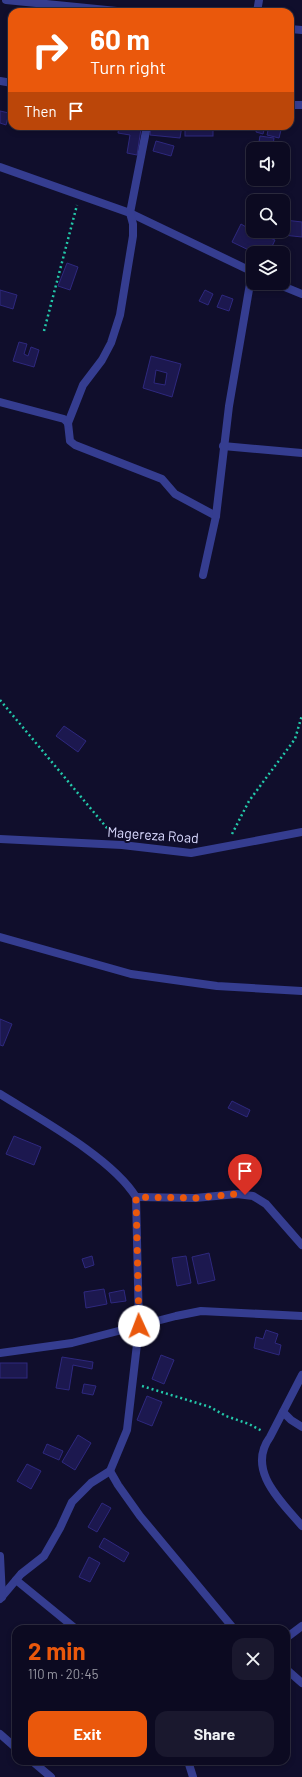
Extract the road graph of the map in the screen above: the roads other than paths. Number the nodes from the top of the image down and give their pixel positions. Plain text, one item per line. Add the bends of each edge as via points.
1 (6, 0) edge
2 (87, 8) edge
3 (146, 130) edge
4 (0, 167) edge
5 (130, 213) junction
6 (246, 269) edge
7 (290, 289) edge
8 (250, 290) edge
9 (302, 294) edge
10 (0, 402) edge
11 (68, 423) junction
12 (224, 446) junction
13 (302, 453) edge
14 (216, 516) junction
15 (203, 575) dead end
16 (302, 832) edge
17 (0, 839) edge
18 (0, 937) edge
19 (302, 991) edge
20 (0, 1094) edge
21 (136, 1197) junction
22 (302, 1245) edge
23 (302, 1316) edge
24 (139, 1326) junction
25 (0, 1353) edge
26 (302, 1375) edge
27 (283, 1412) junction
28 (302, 1427) edge
29 (110, 1471) junction
30 (302, 1526) edge
31 (0, 1556) edge
32 (16, 1580) junction
33 (1, 1598) edge
34 (71, 1625) edge
35 (231, 1625) edge
36 (302, 1626) edge
37 (290, 1635) edge
38 (290, 1672) edge
39 (302, 1683) edge
40 (0, 1734) edge
41 (12, 1744) edge
42 (37, 1765) edge
43 (189, 1765) edge
44 (51, 1777) edge
45 (193, 1777) edge

1 - 2 street
3 - 5 street
4 - 5 street
5 - 6 street
5 - 11 street via 134,236 120,314 111,343 83,385
7 - 9 street
8 - 12 street
10 - 11 street
11 - 14 street via 70,441 75,445 162,479 175,494
12 - 13 street
12 - 14 street
14 - 15 street
16 - 17 street, Magereza Road via 191,853 122,845
18 - 19 street via 131,974 217,986
20 - 21 street via 84,1148 117,1173
21 - 22 street via 195,1198 237,1194 253,1196 266,1204
21 - 24 street
23 - 24 street via 201,1312
24 - 25 street via 72,1343
24 - 29 street via 127,1430
26 - 27 street
27 - 28 street
27 - 30 street via 264,1445 261,1456 262,1469 281,1502
29 - 32 street via 91,1483 76,1497 44,1556
29 - 35 street via 140,1516
31 - 33 street
32 - 33 street
32 - 34 street
36 - 37 street
38 - 39 street
40 - 41 street
42 - 44 street
43 - 45 street

